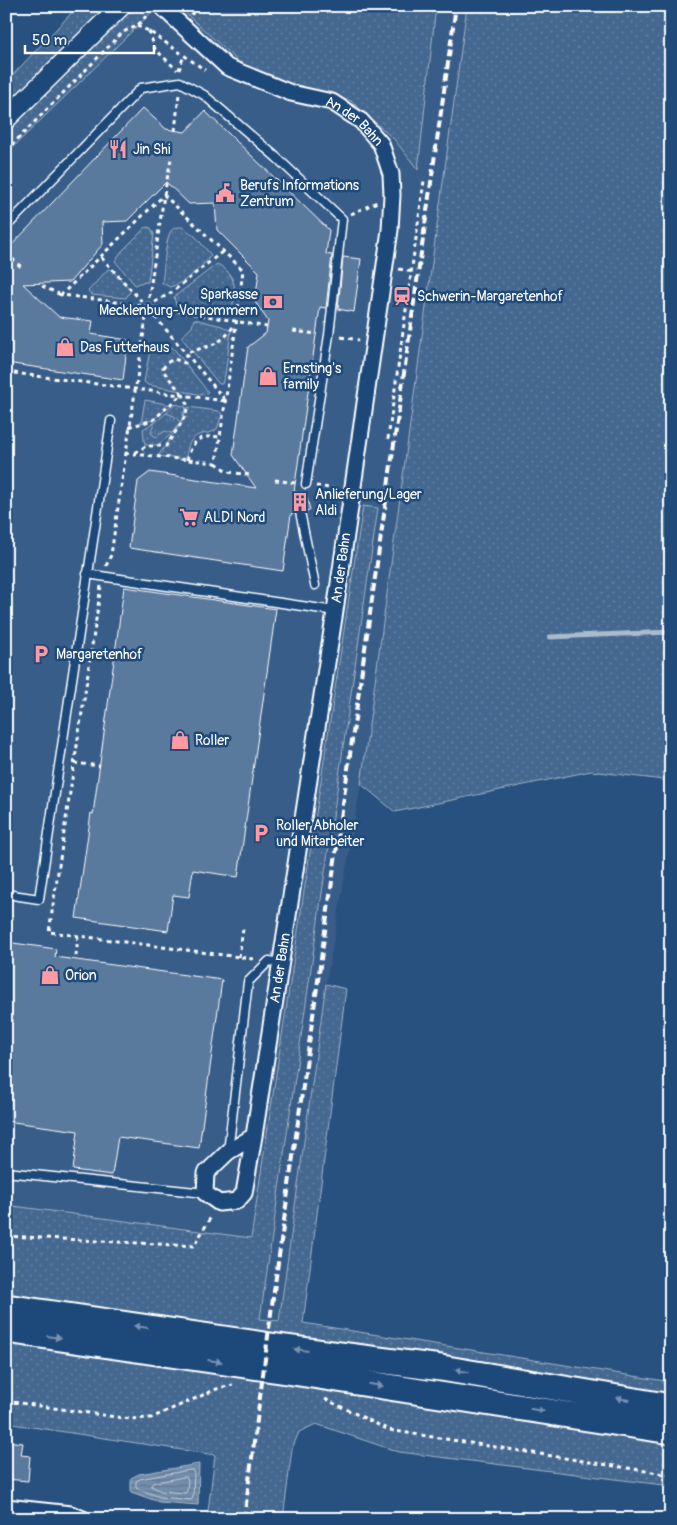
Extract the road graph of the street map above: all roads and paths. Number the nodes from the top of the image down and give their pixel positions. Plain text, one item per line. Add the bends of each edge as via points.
1 (121, 6) edge
2 (155, 6) edge
3 (161, 6) edge
4 (137, 26) junction
5 (179, 72) dead end
6 (6, 119) edge
7 (6, 151) edge
8 (171, 160) dead end
9 (424, 181) dead end
10 (164, 195) junction
11 (392, 195) junction
12 (342, 218) junction
13 (6, 227) edge
14 (222, 252) junction
15 (6, 253) edge
16 (100, 256) junction
17 (22, 267) dead end
18 (396, 269) dead end
19 (412, 272) junction
20 (42, 286) dead end
21 (61, 295) junction
22 (147, 307) junction
23 (237, 321) junction
24 (267, 327) dead end
25 (186, 353) junction
26 (6, 372) edge
27 (134, 389) junction
28 (182, 394) junction
29 (226, 400) junction
30 (111, 421) dead end
31 (128, 427) junction
32 (220, 437) junction
33 (388, 439) dead end
34 (125, 453) junction
35 (135, 454) junction
36 (187, 460) junction
37 (216, 463) junction
38 (250, 476) dead end
39 (306, 484) dead end
40 (300, 512) dead end
41 (87, 574) junction
42 (102, 576) junction
43 (314, 585) dead end
44 (335, 611) junction
45 (74, 763) junction
46 (100, 766) dead end
47 (6, 894) edge
48 (243, 929) dead end
49 (78, 936) junction
50 (76, 956) dead end
51 (239, 957) junction
52 (275, 962) junction
53 (254, 1136) junction
54 (228, 1152) junction
55 (6, 1172) edge
56 (205, 1193) junction
57 (219, 1203) junction
58 (6, 1236) edge
59 (6, 1307) edge
60 (6, 1330) edge
61 (239, 1384) dead end
62 (324, 1399) dead end
63 (6, 1401) edge
64 (671, 1407) edge
65 (671, 1431) edge
66 (671, 1475) edge
67 (6, 1507) edge
68 (83, 1519) edge

1 - 6 street
2 - 4 path
3 - 11 street, An der Bahn via 228,67 291,92 332,102 361,121 381,144 391,174
4 - 5 path via 149,31 155,49
4 - 7 path via 124,32
8 - 10 path
9 - 19 path
10 - 14 path
10 - 16 path
10 - 22 path
11 - 12 path
11 - 44 street, An der Bahn via 390,230
12 - 13 lane via 204,95 180,82 141,88
12 - 39 lane
14 - 22 path via 172,292
14 - 23 path via 243,270
15 - 17 path
16 - 21 path
16 - 22 path
18 - 19 path
19 - 33 path
20 - 21 path
21 - 22 path
22 - 23 path
22 - 25 path
22 - 27 path
23 - 24 path
23 - 25 path via 228,335 214,346
23 - 29 path
25 - 28 path via 185,363 174,359 163,368
25 - 29 path
26 - 27 path
27 - 28 path
27 - 31 path
28 - 29 path
28 - 31 path via 153,420
28 - 35 path via 188,407 166,446 146,446
29 - 32 path
30 - 41 lane
31 - 34 path
32 - 36 path via 210,436 197,441 191,447
32 - 37 path
34 - 35 path
34 - 42 path via 111,555
35 - 36 path
36 - 37 path
37 - 38 path via 228,472
40 - 43 lane
41 - 42 lane
41 - 47 lane via 39,899
42 - 44 lane
42 - 45 path
44 - 52 street, An der Bahn
45 - 46 path
45 - 49 path via 50,932
48 - 51 path
49 - 50 path
49 - 51 path
51 - 52 path
52 - 53 street, An der Bahn
52 - 54 lane via 248,982
53 - 54 street
53 - 57 street, An der Bahn via 244,1194 237,1201
54 - 56 street via 206,1173
55 - 56 lane
56 - 57 street
57 - 58 path via 194,1246
64 -> 59 highway via 441,1368
60 -> 65 highway
61 - 63 path via 219,1388 151,1418 130,1419
62 - 66 path via 389,1430
67 - 68 street via 71,1514

